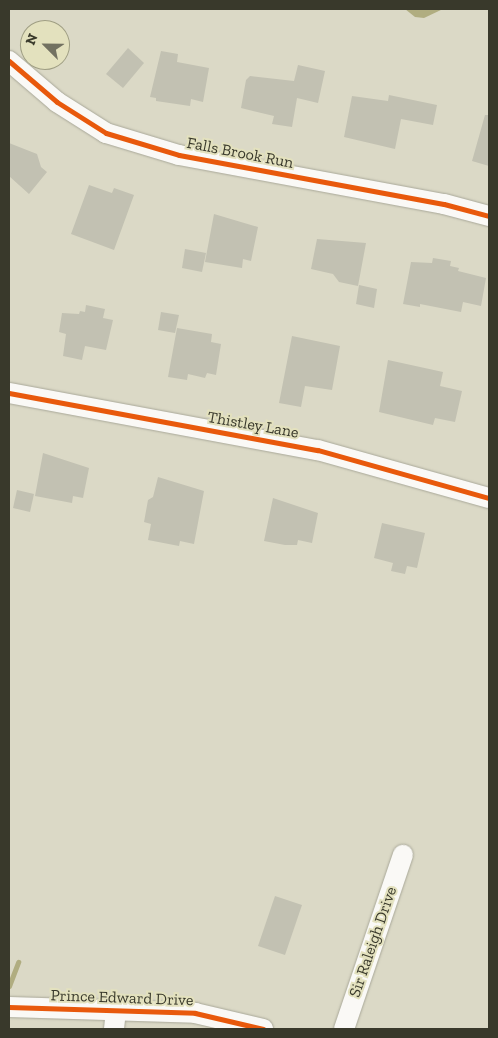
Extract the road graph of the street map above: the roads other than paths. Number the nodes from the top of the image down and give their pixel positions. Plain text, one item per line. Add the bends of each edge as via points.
1 (9, 61) edge
2 (489, 216) edge
3 (9, 393) edge
4 (489, 498) edge
5 (403, 855) dead end
6 (9, 1007) edge
7 (116, 1010) junction
8 (240, 1026) edge
9 (114, 1029) edge
10 (263, 1029) edge
11 (344, 1029) edge

1 - 2 street, Falls Brook Run via 57,102 106,133 180,155 444,204
3 - 4 street, Thistley Lane via 318,450
5 - 11 street, Sir Raleigh Drive
6 - 7 street, Prince Edward Drive
7 - 8 street, Prince Edward Drive via 195,1013
7 - 9 street
8 - 10 street, Prince Edward Drive

